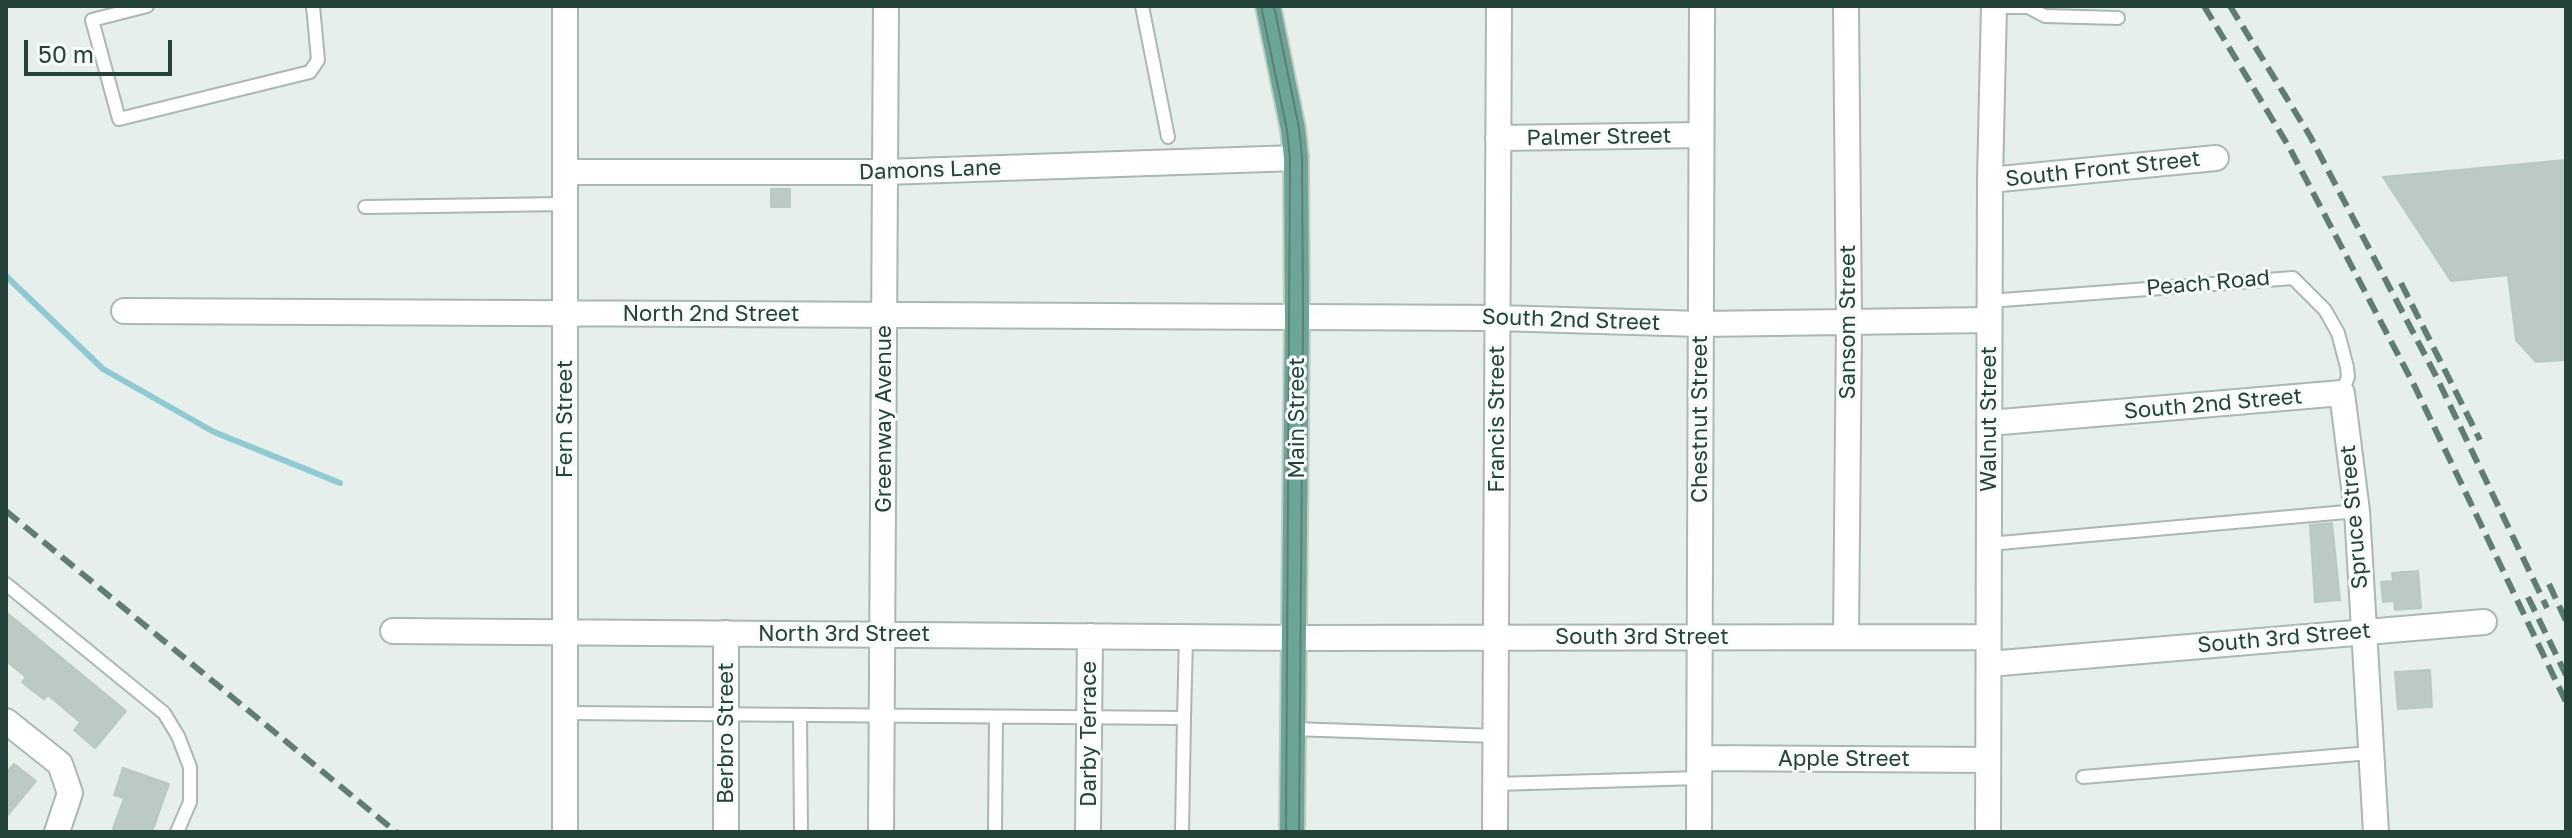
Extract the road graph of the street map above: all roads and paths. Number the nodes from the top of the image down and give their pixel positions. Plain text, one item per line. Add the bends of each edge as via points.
1 (147, 6) edge
2 (313, 6) edge
3 (565, 6) edge
4 (886, 6) edge
5 (1142, 6) edge
6 (1268, 6) edge
7 (1499, 6) edge
8 (1702, 6) edge
9 (1846, 6) edge
10 (1994, 7) edge
11 (2118, 18) dead end
12 (1701, 135) junction
13 (1168, 137) dead end
14 (1498, 138) junction
15 (1296, 158) junction
16 (2216, 158) dead end
17 (565, 172) junction
18 (885, 172) junction
19 (1990, 180) junction
20 (565, 204) junction
21 (365, 207) dead end
22 (124, 311) dead end
23 (1989, 311) junction
24 (565, 314) junction
25 (885, 315) junction
26 (1297, 318) junction
27 (1497, 318) junction
28 (1849, 322) junction
29 (1701, 324) junction
30 (2342, 393) junction
31 (1989, 423) junction
32 (2357, 511) junction
33 (1989, 544) junction
34 (6, 584) edge
35 (2484, 622) dead end
36 (393, 631) dead end
37 (565, 632) junction
38 (2363, 632) junction
39 (726, 633) junction
40 (883, 634) junction
41 (1090, 636) junction
42 (1186, 637) junction
43 (1295, 637) junction
44 (1497, 637) junction
45 (1700, 637) junction
46 (1846, 637) junction
47 (1988, 637) junction
48 (1989, 664) junction
49 (565, 713) junction
50 (726, 715) junction
51 (800, 715) junction
52 (882, 715) junction
53 (996, 717) junction
54 (1184, 718) junction
55 (1089, 719) junction
56 (6, 721) edge
57 (1293, 729) junction
58 (1496, 736) junction
59 (2370, 753) junction
60 (1988, 760) junction
61 (1699, 768) junction
62 (2083, 777) dead end
63 (1496, 784) junction
64 (57, 832) edge
65 (177, 832) edge
66 (565, 832) edge
67 (726, 832) edge
68 (801, 832) edge
69 (881, 832) edge
70 (995, 832) edge
71 (1088, 832) edge
72 (1182, 832) edge
73 (1292, 832) edge
74 (1495, 832) edge
75 (1699, 832) edge
76 (1988, 832) edge
77 (2376, 832) edge

1 - 2 lane via 92,20 119,119 310,72 318,60
3 - 17 street, Fern Street
4 - 18 street, Greenway Avenue
5 - 13 lane
6 - 15 main road, Main Street
7 - 14 street, Francis Street
8 - 12 street, Chestnut Street
9 - 28 street, Sansom Street
10 - 11 lane via 2028,7 2045,16
10 - 19 street, Walnut Street
12 - 14 street, Palmer Street
12 - 29 street, Chestnut Street
14 - 27 street, Francis Street
15 - 18 street, Damons Lane
15 - 26 main road, Main Street
16 - 19 street, South Front Street
17 - 18 street, Damons Lane
17 - 20 street, Fern Street
18 - 25 street, Greenway Avenue
19 - 23 street, Walnut Street
20 - 21 lane
20 - 24 street, Fern Street
22 - 24 street, North 2nd Street
23 - 28 street, South 2nd Street
23 - 30 lane, Peach Road via 2293,278 2325,310 2338,333 2348,377
23 - 31 street, Walnut Street
24 - 25 street, North 2nd Street
24 - 37 street, Fern Street
25 - 26 street, North 2nd Street
25 - 40 street, Greenway Avenue
26 - 27 street, South 2nd Street
26 - 43 main road, Main Street
27 - 29 street, South 2nd Street
27 - 44 street, Francis Street
28 - 29 street, South 2nd Street
28 - 46 street, Sansom Street
29 - 45 street, Chestnut Street
30 - 31 street, South 2nd Street
30 - 32 street, Spruce Street
31 - 33 street, Walnut Street
32 - 33 lane
32 - 38 street, Spruce Street
33 - 47 street, Walnut Street
34 - 65 lane via 164,713 190,767 190,802
35 - 38 street, South 3rd Street
36 - 37 street, North 3rd Street
37 - 39 street, North 3rd Street
37 - 49 street, Fern Street
38 - 48 street, South 3rd Street
38 - 59 street, Spruce Street
39 - 40 street, North 3rd Street
39 - 50 street, Berbro Street
40 - 41 street, North 3rd Street
40 - 52 street, Greenway Avenue
41 - 42 street, North 3rd Street
41 - 55 street, Darby Terrace
42 - 43 street, North 3rd Street
42 - 54 lane
43 - 44 street, South 3rd Street
43 - 57 main road, Main Street
44 - 45 street, South 3rd Street
44 - 58 street, Francis Street
45 - 46 street, South 3rd Street
45 - 61 street, Chestnut Street
46 - 47 street, South 3rd Street
47 - 48 street, Walnut Street
48 - 60 street, Walnut Street
49 - 50 lane
49 - 66 street, Fern Street
50 - 51 lane
50 - 67 street, Berbro Street
51 - 52 lane
51 - 68 lane
52 - 53 lane
52 - 69 street, Greenway Avenue
53 - 55 lane
53 - 70 lane
54 - 55 lane
54 - 72 lane
55 - 71 street, Darby Terrace
56 - 64 street via 60,764 70,793
57 - 58 lane
57 - 73 main road, Main Street
58 - 63 street, Francis Street
59 - 62 lane
59 - 77 street, Spruce Street
60 - 61 street, Apple Street
60 - 76 street, Walnut Street
61 - 63 lane
61 - 75 street, Chestnut Street
63 - 74 street, Francis Street

